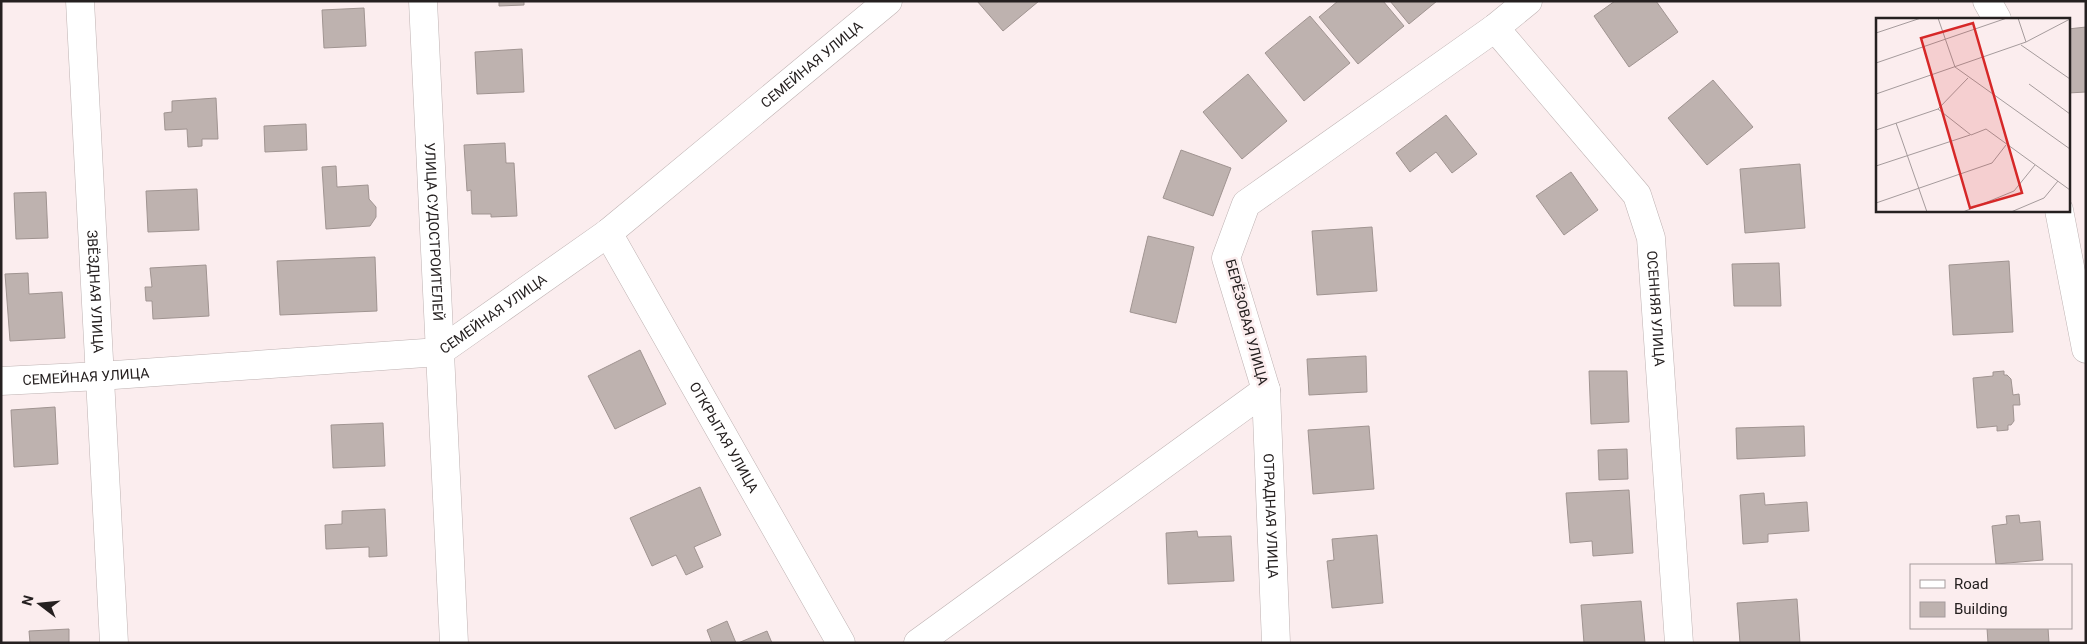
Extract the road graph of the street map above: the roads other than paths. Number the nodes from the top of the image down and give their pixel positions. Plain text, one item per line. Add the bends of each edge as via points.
1 (80, 1) edge
2 (423, 1) edge
3 (888, 1) edge
4 (1528, 1) edge
5 (1987, 1) edge
6 (1996, 18) edge
7 (1495, 28) junction
8 (2059, 211) edge
9 (608, 233) junction
10 (2086, 349) edge
11 (439, 352) junction
12 (100, 376) junction
13 (1, 381) edge
14 (1266, 390) junction
15 (114, 643) edge
16 (454, 643) edge
17 (841, 643) edge
18 (918, 643) edge
19 (1276, 643) edge
20 (1679, 643) edge

1 - 12 street, ЗВЁЗДНАЯ УЛИЦА
2 - 11 street, УЛИЦА СУДОСТРОИТЕЛЕЙ
3 - 9 street, СЕМЕЙНАЯ УЛИЦА
4 - 7 street, БЕРЁЗОВАЯ УЛИЦА
5 - 6 street
7 - 14 street, БЕРЁЗОВАЯ УЛИЦА via 1246,204 1226,258
7 - 20 street, ОСЕННЯЯ УЛИЦА via 1637,195 1651,238
8 - 10 street
9 - 11 street, СЕМЕЙНАЯ УЛИЦА
9 - 17 street, ОТКРЫТАЯ УЛИЦА
11 - 12 street, СЕМЕЙНАЯ УЛИЦА
11 - 16 street, УЛИЦА СУДОСТРОИТЕЛЕЙ
12 - 13 street, СЕМЕЙНАЯ УЛИЦА
12 - 15 street, ЗВЁЗДНАЯ УЛИЦА
14 - 18 street, БЕРЁЗОВАЯ УЛИЦА
14 - 19 street, ОТРАДНАЯ УЛИЦА

